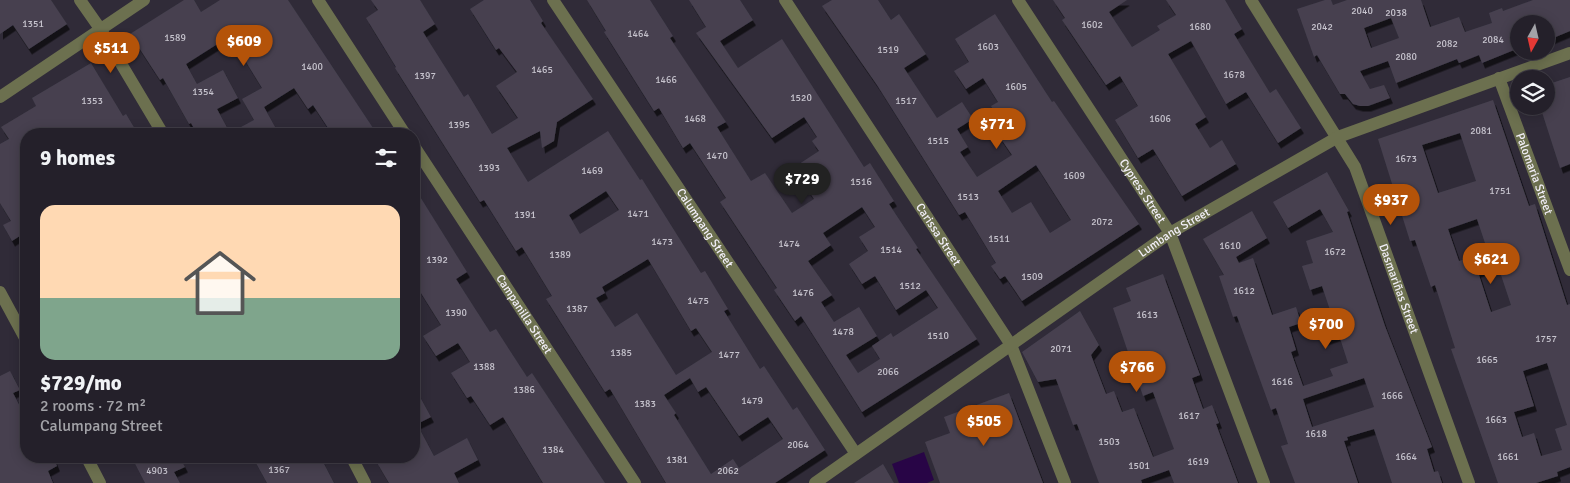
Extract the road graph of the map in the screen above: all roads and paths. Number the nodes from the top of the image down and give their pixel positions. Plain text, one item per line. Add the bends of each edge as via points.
1 (80, 0) edge
2 (144, 0) edge
3 (318, 0) edge
4 (553, 0) edge
5 (785, 0) edge
6 (1018, 0) edge
7 (1251, 0) edge
8 (101, 30) junction
9 (1570, 52) edge
10 (1499, 78) junction
11 (0, 97) edge
12 (159, 128) edge
13 (402, 128) edge
14 (1338, 137) junction
15 (420, 155) edge
16 (1170, 233) junction
17 (1570, 270) edge
18 (0, 292) edge
19 (20, 329) edge
20 (1011, 345) junction
21 (856, 454) junction
22 (90, 463) edge
23 (355, 463) edge
24 (100, 483) edge
25 (365, 483) edge
26 (635, 483) edge
27 (815, 483) edge
28 (1065, 483) edge
29 (1264, 483) edge
30 (1469, 483) edge

1 - 8 street
2 - 8 street
3 - 13 street
4 - 21 street, Calumpang Street
5 - 20 street, Carissa Street
6 - 16 street, Cypress Street
7 - 14 street, Dasmariñas Street
8 - 11 street
8 - 12 street
9 - 10 street, Lumbang Street
10 - 14 street, Lumbang Street
10 - 17 street, Palomaria Street
14 - 16 street, Lumbang Street
14 - 30 street, Dasmariñas Street via 1354,167
15 - 26 street, Campanilla Street
16 - 20 street, Lumbang Street
16 - 29 street, Cypress Street
18 - 19 street
20 - 21 street, Lumbang Street
20 - 28 street, Carissa Street
21 - 27 street, Lumbang Street
22 - 24 street
23 - 25 street

